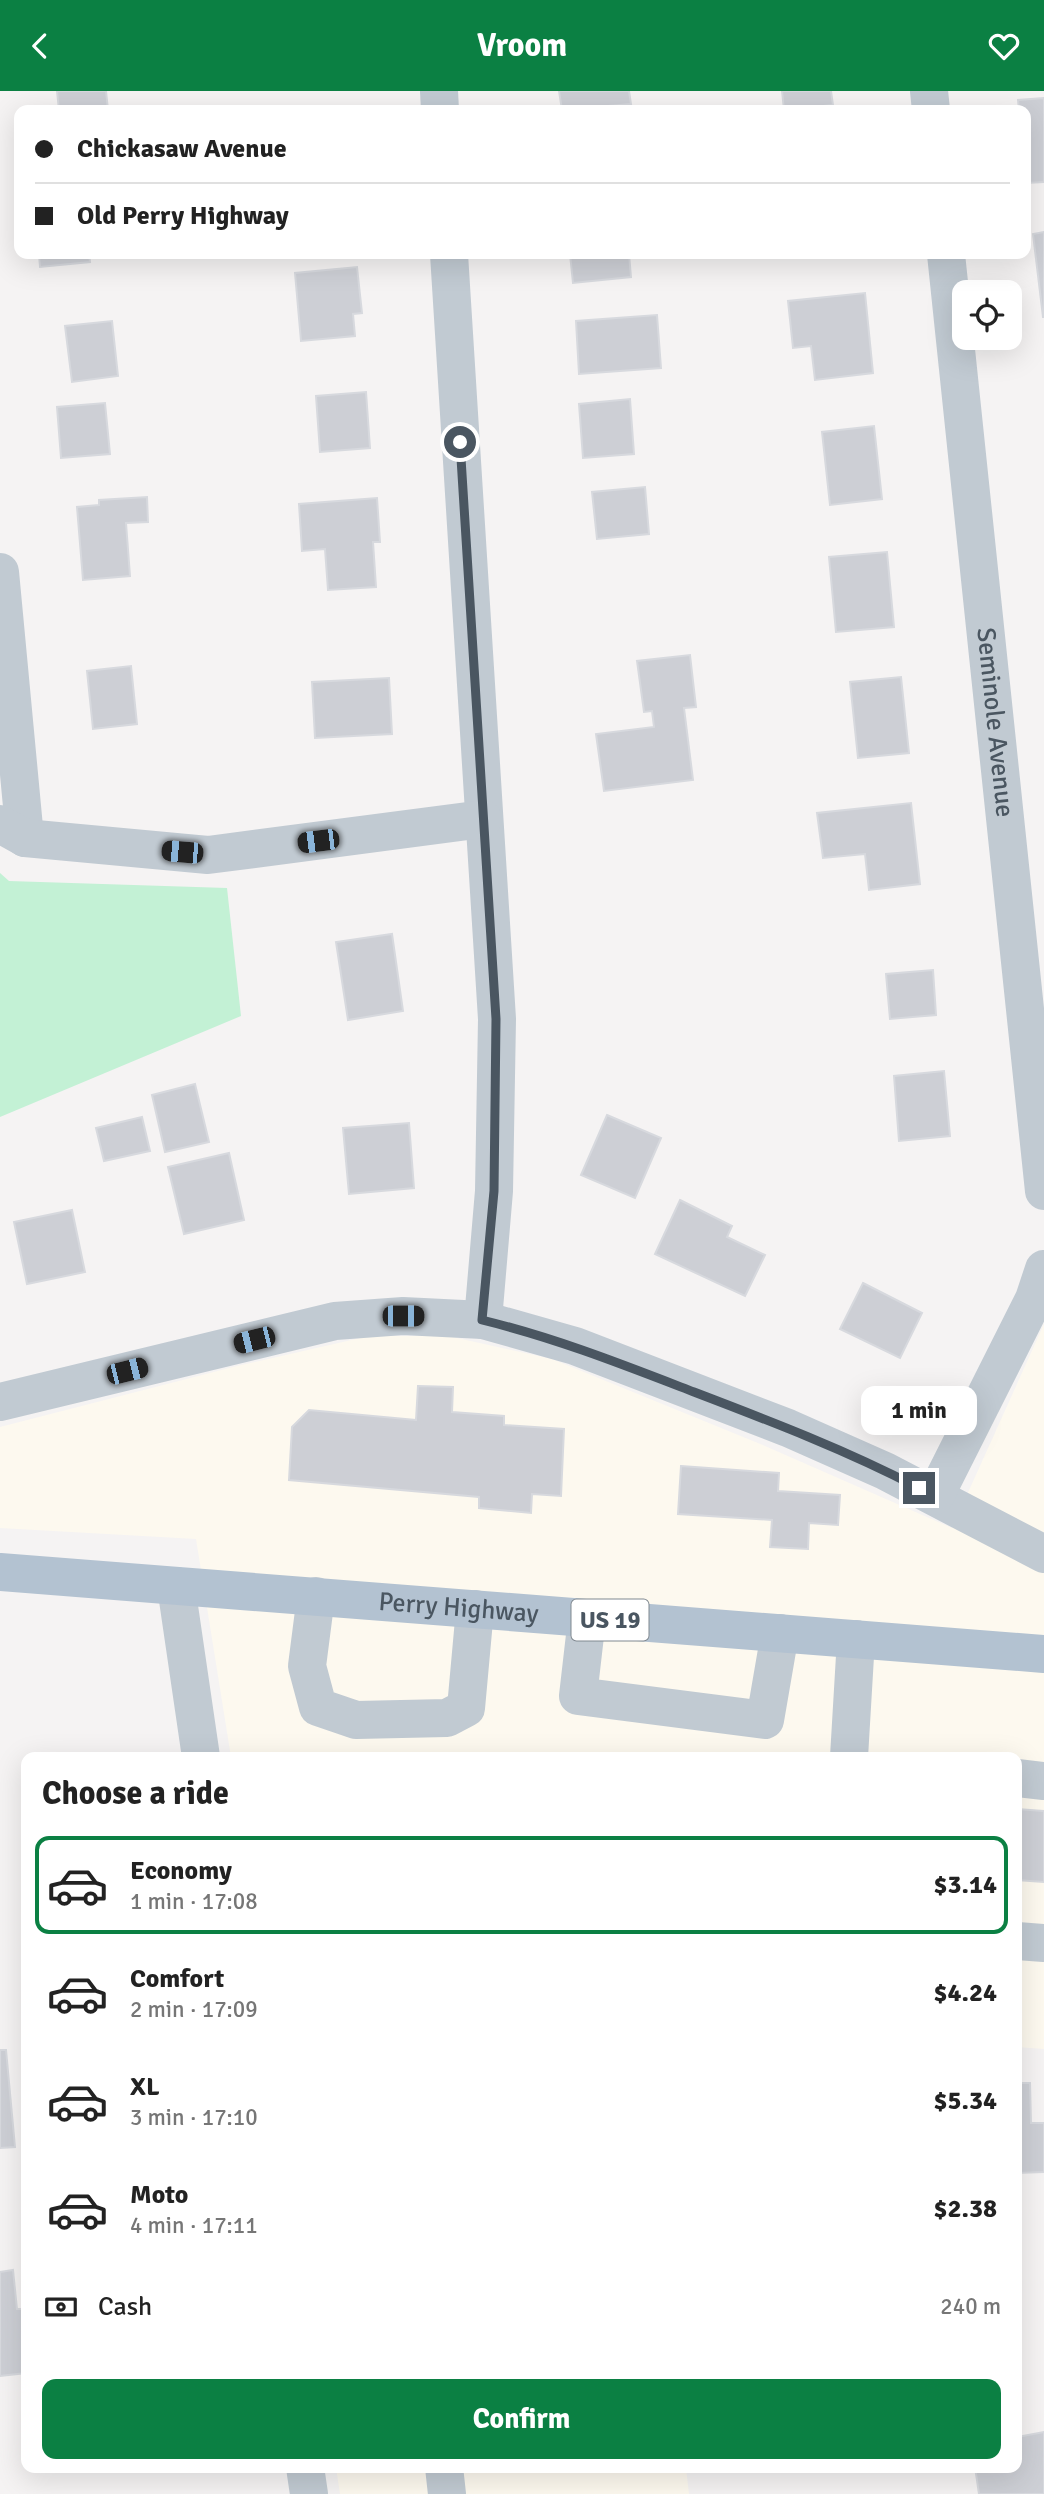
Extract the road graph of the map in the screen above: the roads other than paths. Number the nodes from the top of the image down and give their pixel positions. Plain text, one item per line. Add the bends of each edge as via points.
1 (449, 259) edge
2 (947, 259) edge
3 (0, 572) edge
4 (483, 819) junction
5 (13, 831) edge
6 (1044, 1191) edge
7 (1044, 1269) edge
8 (482, 1320) junction
9 (0, 1402) edge
10 (936, 1496) junction
11 (1044, 1554) edge
12 (0, 1572) edge
13 (176, 1586) junction
14 (316, 1596) junction
15 (475, 1609) junction
16 (587, 1618) junction
17 (780, 1633) junction
18 (856, 1639) junction
19 (1044, 1654) edge
20 (200, 1752) edge
21 (849, 1752) edge
22 (1022, 1779) edge
23 (1044, 1781) edge
24 (1022, 1941) edge
25 (1044, 1943) edge
26 (306, 2473) edge
27 (445, 2473) edge
28 (309, 2494) edge
29 (447, 2494) edge

1 - 4 street
2 - 6 street, Seminole Avenue
3 - 5 street
4 - 5 street via 208,855
4 - 8 street via 497,1076 494,1191
7 - 10 street via 1034,1299
8 - 9 street via 403,1316 335,1321
8 - 10 street via 575,1346 788,1428
10 - 11 street
12 - 13 main road, Perry Highway / US 19
13 - 14 main road, Perry Highway / US 19
13 - 20 street
14 - 15 main road, Perry Highway / US 19
14 - 15 street via 307,1666 318,1707 356,1720 447,1718 466,1708
15 - 16 main road, Perry Highway / US 19
16 - 17 main road, Perry Highway / US 19
16 - 17 street via 578,1696 765,1720
17 - 18 main road, Perry Highway / US 19
18 - 19 main road, Perry Highway / US 19
18 - 21 street
22 - 23 street
24 - 25 street
26 - 28 street
27 - 29 street

